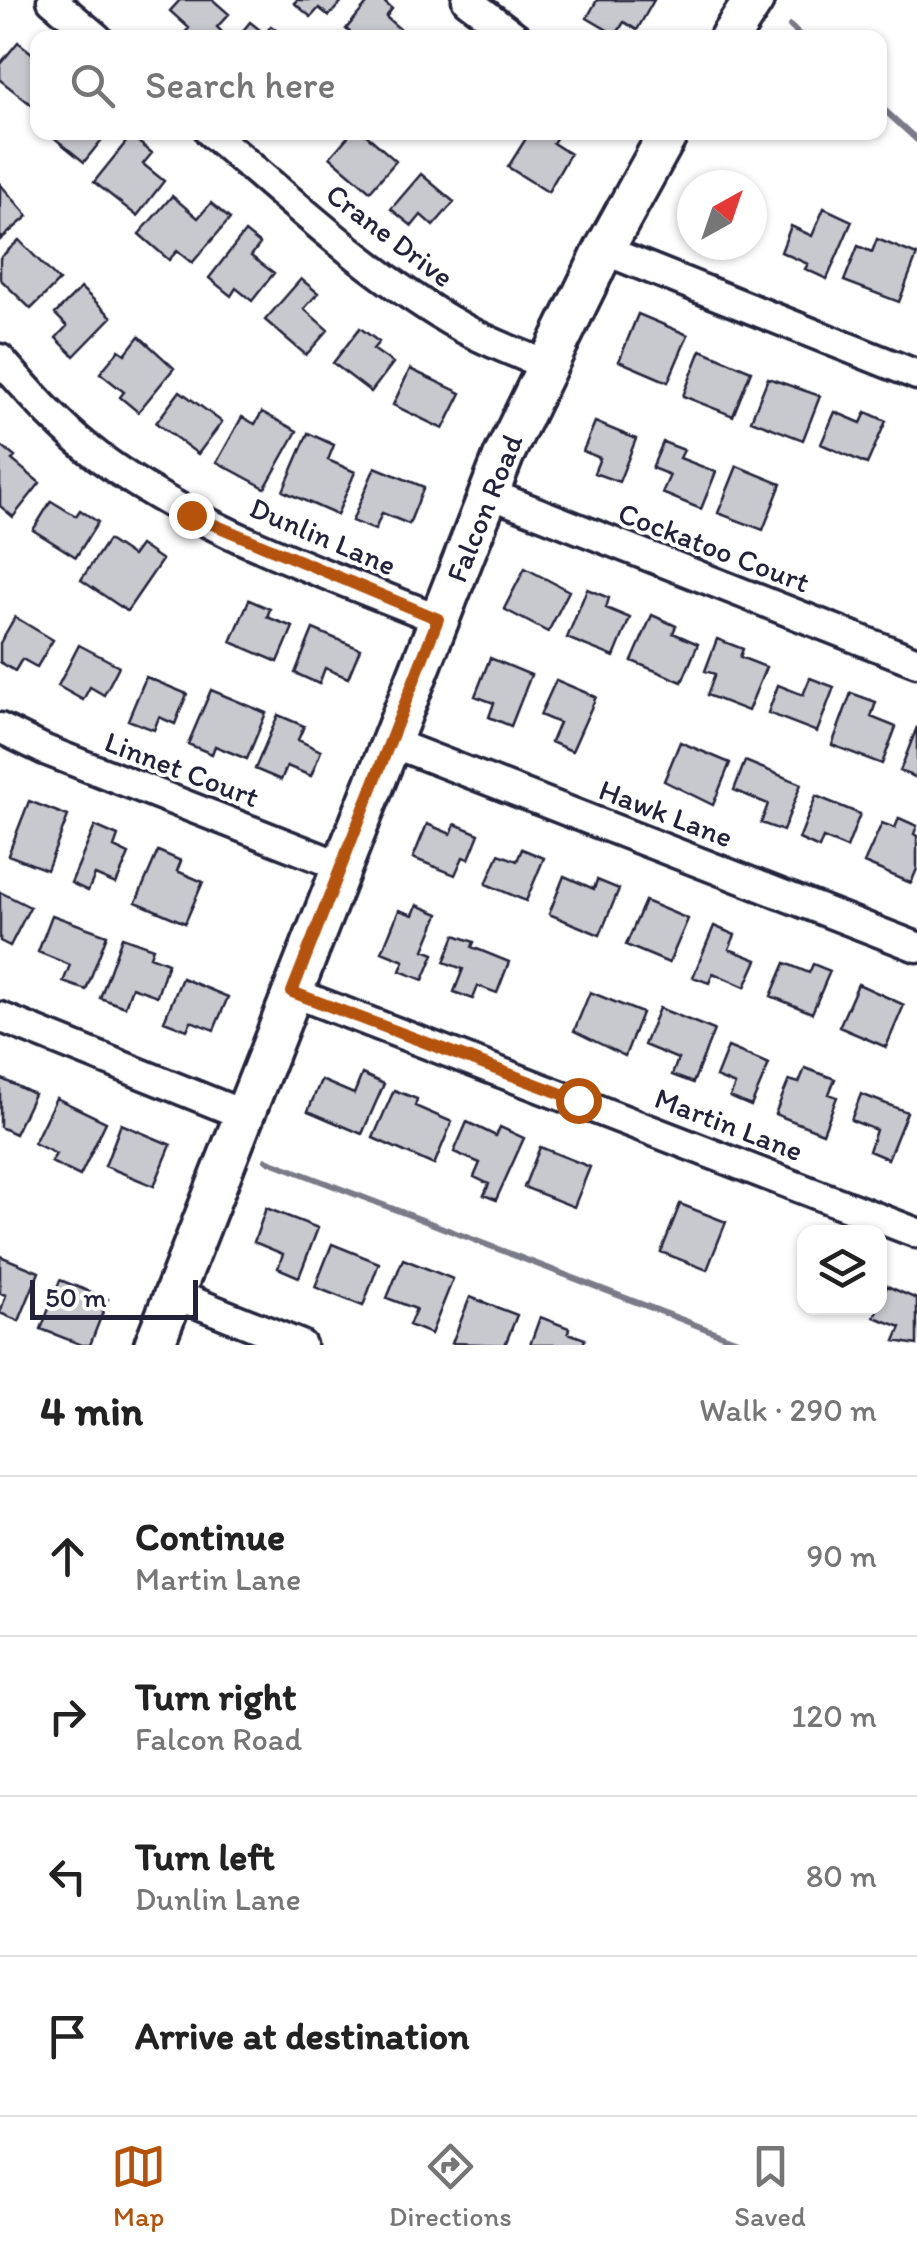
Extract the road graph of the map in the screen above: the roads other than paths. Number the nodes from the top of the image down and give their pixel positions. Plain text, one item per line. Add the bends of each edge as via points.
1 (52, 0) edge
2 (467, 0) edge
3 (754, 0) edge
4 (88, 30) edge
5 (507, 30) edge
6 (733, 30) edge
7 (220, 140) edge
8 (666, 140) edge
9 (604, 250) junction
10 (0, 360) edge
11 (546, 365) junction
12 (917, 375) edge
13 (488, 494) junction
14 (438, 619) junction
15 (917, 662) edge
16 (0, 728) edge
17 (390, 742) junction
18 (342, 866) junction
19 (917, 947) edge
20 (292, 992) junction
21 (0, 1017) edge
22 (244, 1115) junction
23 (917, 1233) edge
24 (174, 1294) junction
25 (154, 1345) edge
26 (301, 1345) edge

1 - 4 street
2 - 5 street
3 - 6 street
7 - 11 street, Crane Drive via 410,294 464,329
8 - 9 street, Falcon Road
9 - 11 street, Falcon Road
9 - 12 street
10 - 14 street, Dunlin Lane via 52,417 142,487 208,522
11 - 13 street, Falcon Road
13 - 14 street, Falcon Road
13 - 15 street, Cockatoo Court
14 - 17 street, Falcon Road
16 - 18 street, Linnet Court
17 - 18 street, Falcon Road
17 - 19 street, Hawk Lane
18 - 20 street, Falcon Road
20 - 22 street, Falcon Road
20 - 23 street, Martin Lane
21 - 22 street
22 - 24 street, Falcon Road
24 - 25 street, Falcon Road
24 - 26 street

